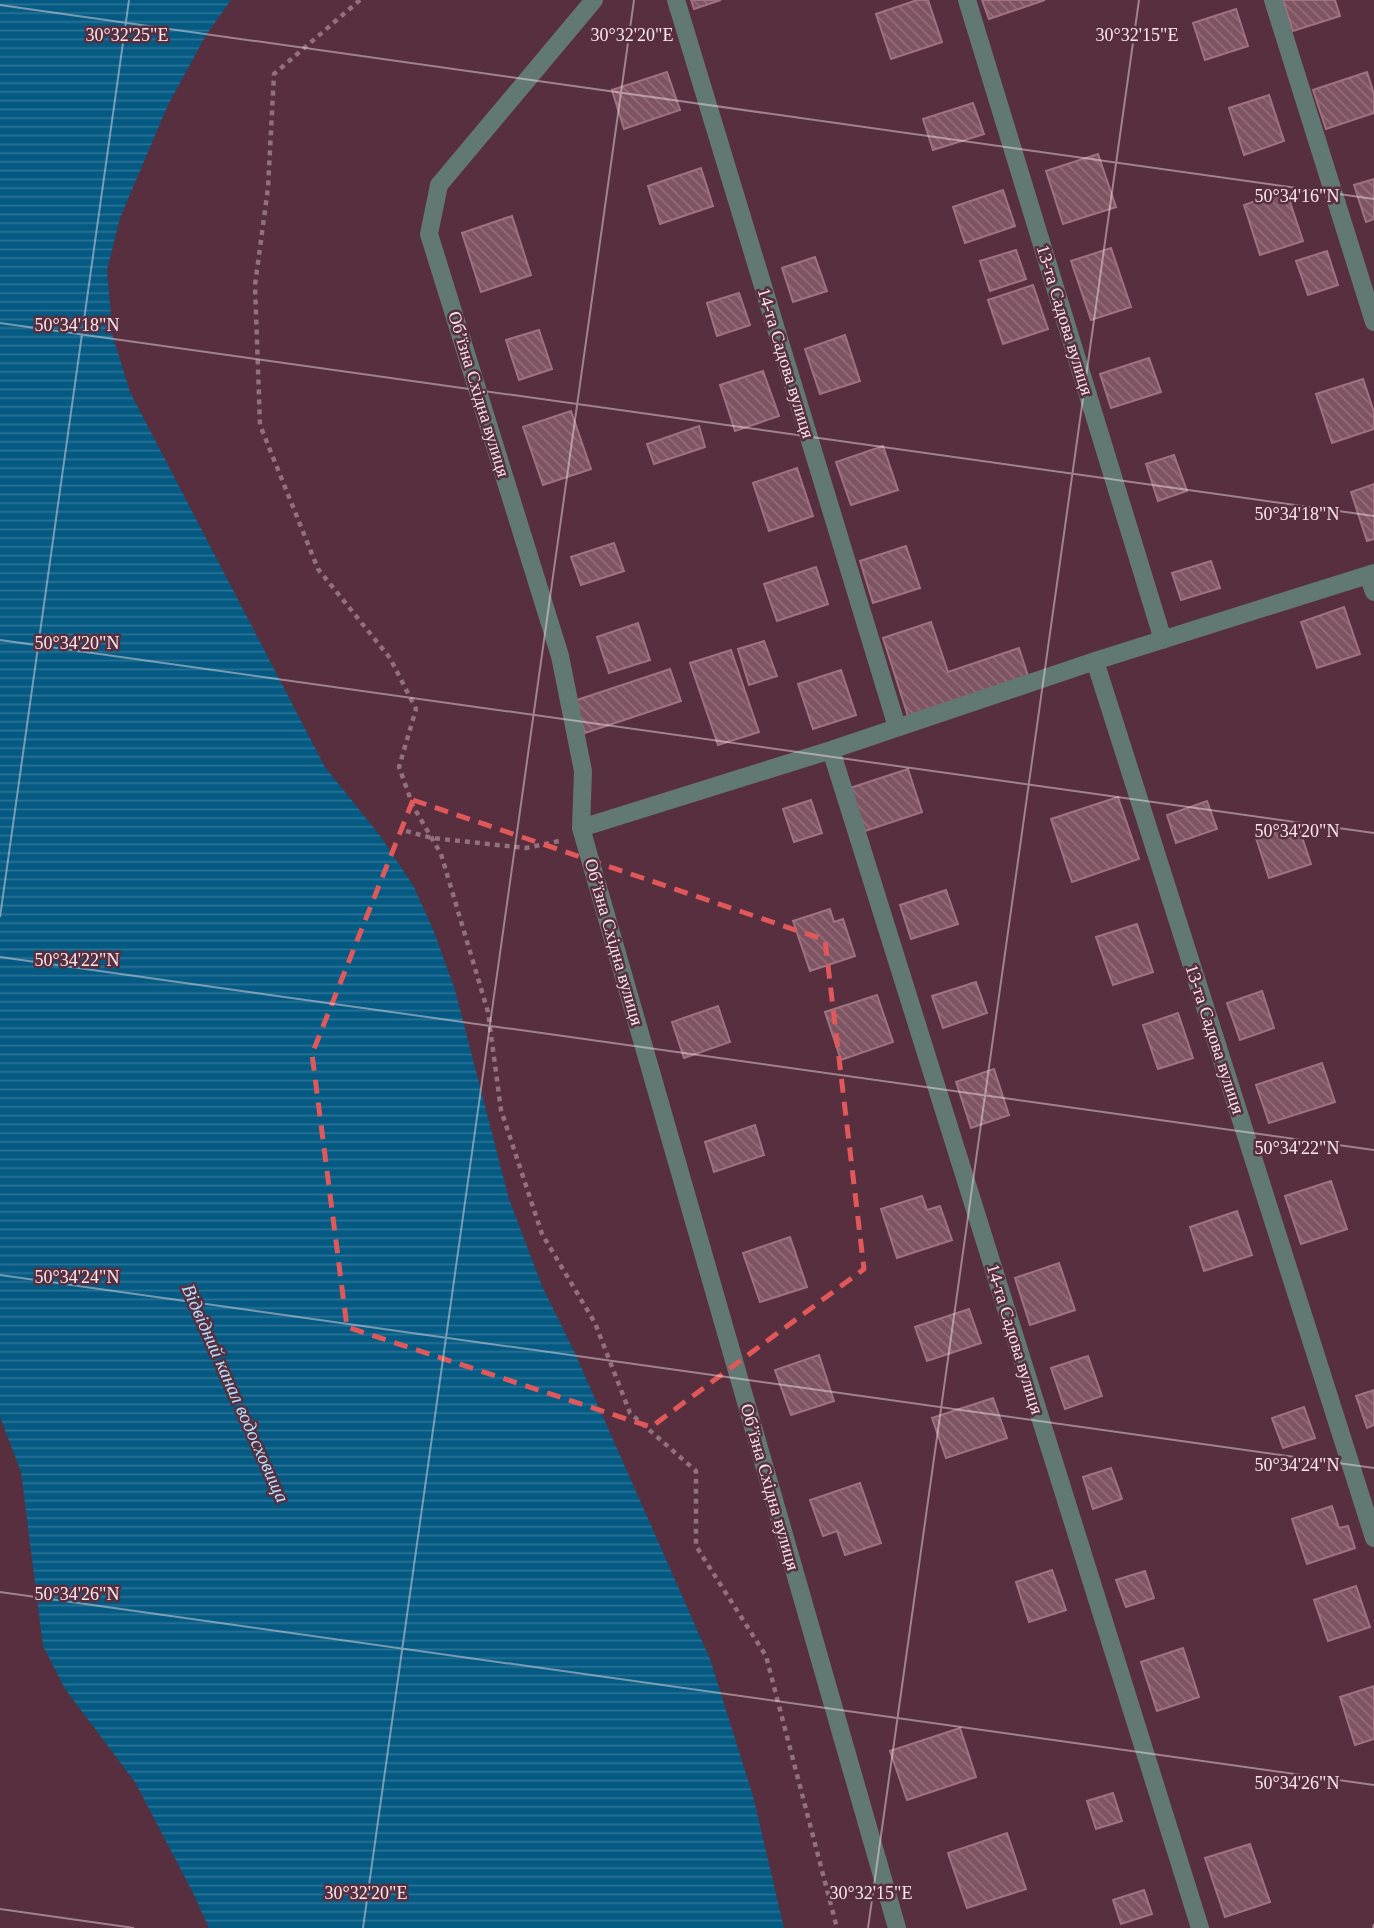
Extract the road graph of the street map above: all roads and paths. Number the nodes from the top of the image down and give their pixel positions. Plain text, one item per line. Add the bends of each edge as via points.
1 (360, 0) edge
2 (594, 0) edge
3 (676, 0) edge
4 (967, 0) edge
5 (1273, 0) edge
6 (1374, 321) edge
7 (1372, 580) edge
8 (1163, 640) junction
9 (1095, 661) junction
10 (897, 727) junction
11 (831, 750) junction
12 (406, 831) dead end
13 (582, 832) junction
14 (432, 838) junction
15 (1374, 1538) edge
16 (837, 1928) edge
17 (897, 1928) edge
18 (1200, 1928) edge

1 - 14 path via 274,74 268,188 255,285 260,425 318,569 390,658 415,709 399,767
2 - 13 street, Обʼїзна Східна вулиця via 439,185 429,234 560,656 583,771
3 - 10 street, 14-та Садова вулиця
4 - 8 street, 13-та Садова вулиця
5 - 6 street
7 - 8 street
8 - 9 street
9 - 10 street
9 - 15 street, 13-та Садова вулиця
10 - 11 street
11 - 13 street
11 - 18 street, 14-та Садова вулиця
12 - 14 path
13 - 14 path via 526,848
13 - 17 street, Обʼїзна Східна вулиця
14 - 16 path via 441,854 488,1012 500,1110 542,1234 595,1323 630,1413 696,1471 696,1546 766,1656

